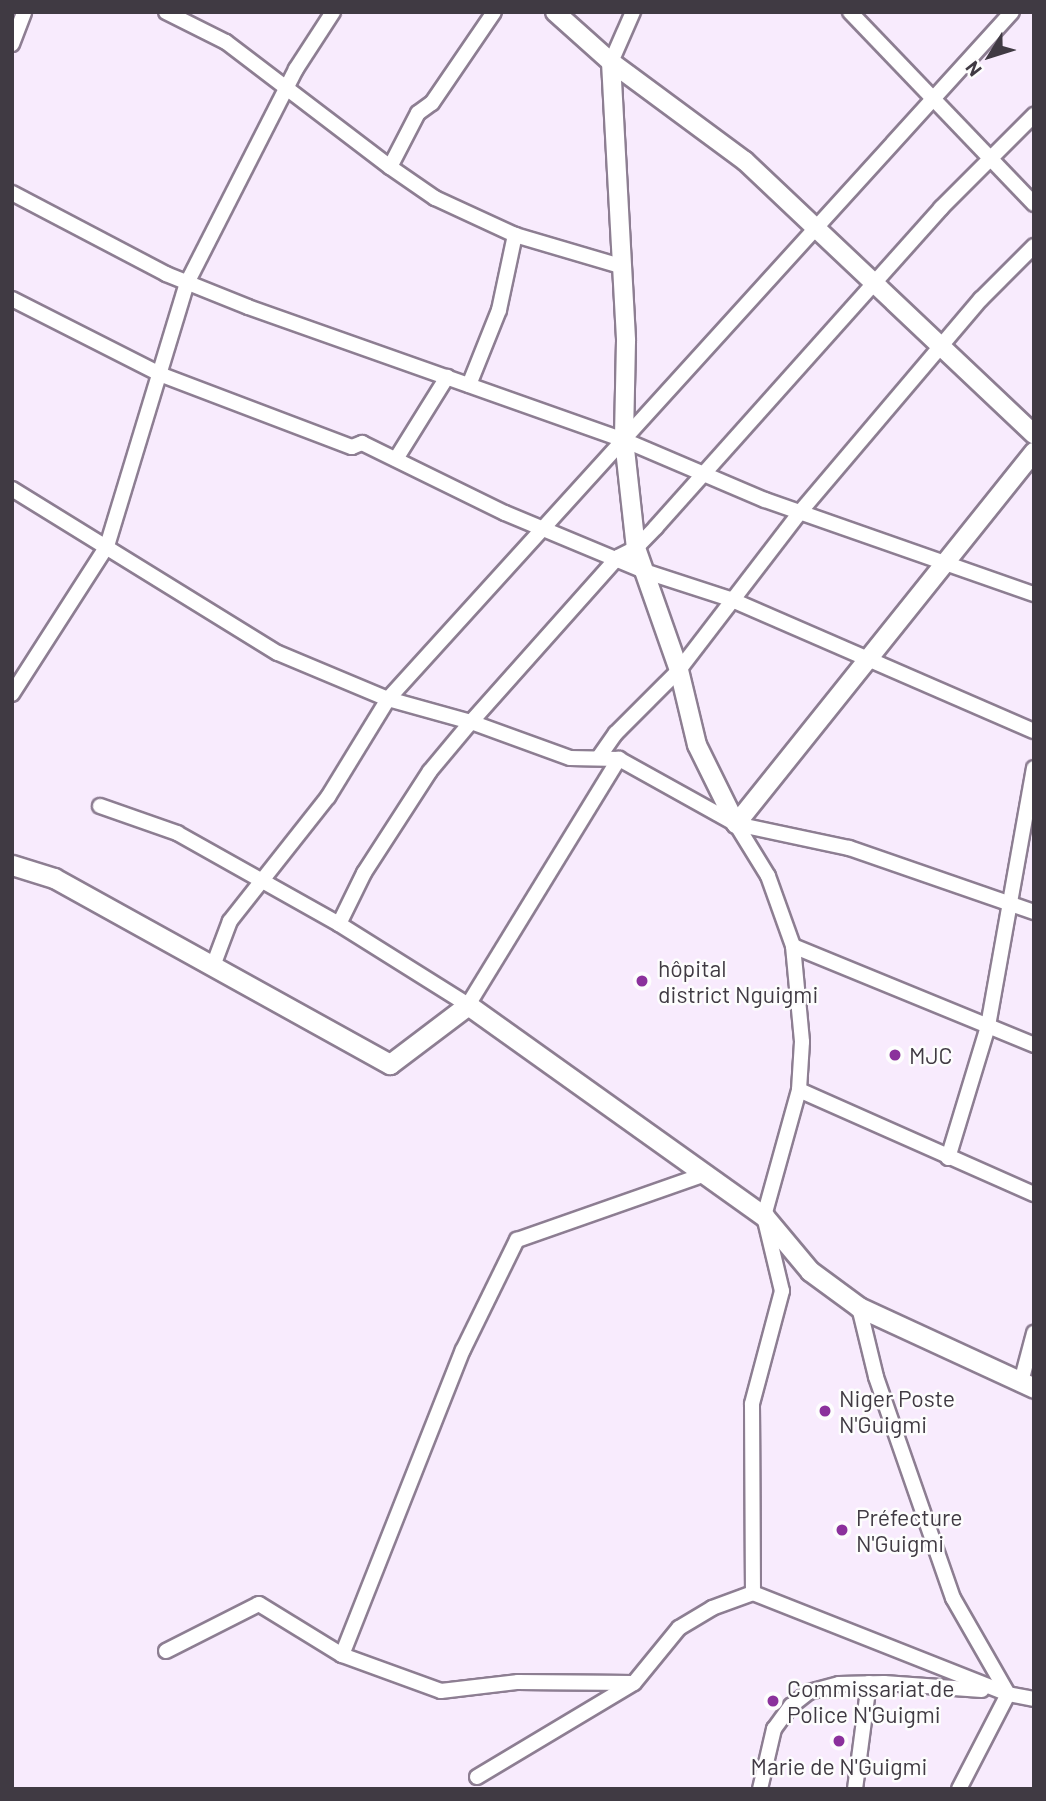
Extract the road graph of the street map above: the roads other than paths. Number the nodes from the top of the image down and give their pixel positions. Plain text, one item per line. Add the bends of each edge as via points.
1 (24, 12) edge
2 (166, 12) edge
3 (333, 12) edge
4 (494, 12) edge
5 (555, 12) edge
6 (633, 12) edge
7 (850, 12) edge
8 (1012, 12) edge
9 (12, 44) edge
10 (611, 62) junction
11 (286, 86) junction
12 (930, 100) junction
13 (1034, 115) edge
14 (990, 159) junction
15 (390, 167) junction
16 (12, 193) edge
17 (1034, 204) edge
18 (817, 227) junction
19 (515, 235) junction
20 (1034, 246) edge
21 (620, 266) junction
22 (187, 283) junction
23 (878, 284) junction
24 (12, 299) edge
25 (943, 346) junction
26 (162, 375) junction
27 (447, 377) junction
28 (469, 385) junction
29 (1034, 434) edge
30 (624, 440) junction
31 (1034, 452) edge
32 (397, 459) junction
33 (702, 474) junction
34 (12, 489) edge
35 (801, 511) junction
36 (548, 528) junction
37 (107, 546) junction
38 (636, 548) junction
39 (618, 557) junction
40 (944, 562) junction
41 (647, 572) junction
42 (1034, 594) edge
43 (730, 598) junction
44 (868, 660) junction
45 (679, 670) junction
46 (12, 694) edge
47 (388, 699) junction
48 (471, 722) junction
49 (1034, 731) edge
50 (599, 757) junction
51 (619, 759) junction
52 (1034, 768) edge
53 (100, 806) dead end
54 (736, 824) junction
55 (12, 865) edge
56 (261, 882) junction
57 (1012, 904) junction
58 (1034, 912) edge
59 (340, 925) junction
60 (793, 946) junction
61 (213, 966) junction
62 (468, 1005) junction
63 (988, 1026) junction
64 (1034, 1045) edge
65 (799, 1090) junction
66 (948, 1158) junction
67 (705, 1174) junction
68 (1034, 1194) edge
69 (764, 1216) junction
70 (859, 1307) junction
71 (1034, 1333) edge
72 (1028, 1385) edge
73 (753, 1593) junction
74 (166, 1651) dead end
75 (342, 1655) junction
76 (634, 1683) junction
77 (869, 1683) junction
78 (1008, 1694) junction
79 (1034, 1699) edge
80 (477, 1777) dead end
81 (760, 1789) edge
82 (855, 1789) edge
83 (959, 1789) edge

1 - 9 street
2 - 11 street via 226,43
3 - 11 street
4 - 15 street via 432,103 418,113
5 - 10 street
6 - 10 street
7 - 12 street
8 - 12 street
10 - 18 street via 745,161
10 - 21 street
11 - 15 street
11 - 22 street
12 - 14 street
12 - 18 street
13 - 14 street
14 - 17 street
14 - 23 street
15 - 19 street via 435,198
16 - 22 street
18 - 23 street
18 - 30 street
19 - 21 street
19 - 28 street via 499,310
20 - 25 street
21 - 30 street via 626,341
22 - 26 street
22 - 27 street
23 - 25 street
23 - 33 street
24 - 26 street
25 - 29 street
25 - 35 street
26 - 32 street
26 - 37 street
27 - 28 street
27 - 32 street
28 - 30 street
30 - 33 street
30 - 36 street
30 - 38 street
31 - 40 street
32 - 36 street via 505,513
33 - 35 street
33 - 38 street
34 - 37 street
35 - 40 street
35 - 43 street
36 - 39 street
36 - 47 street
37 - 46 street
37 - 47 street via 278,653
38 - 39 street
38 - 41 street
39 - 41 street
39 - 48 street
40 - 42 street
40 - 44 street
41 - 43 street
41 - 45 street
43 - 44 street
43 - 45 street
44 - 49 street
44 - 54 street
45 - 50 street via 616,733
45 - 54 street via 697,745
47 - 48 street
47 - 56 street via 328,797
48 - 50 street via 570,758
48 - 59 street via 430,771 364,873
50 - 51 street
51 - 54 street
51 - 62 street
52 - 57 street
53 - 56 street via 177,833
54 - 57 street via 849,848
54 - 60 street via 768,876
55 - 61 main road via 54,878
56 - 59 street
56 - 61 street via 230,921
57 - 58 street
57 - 63 street
59 - 62 street
60 - 63 street
60 - 65 street via 802,1042
61 - 62 main road via 390,1064
62 - 67 main road
63 - 64 street
63 - 66 street
65 - 66 street
65 - 69 street
66 - 68 street
67 - 69 main road
67 - 75 street via 517,1240 463,1350
69 - 70 main road via 810,1271
69 - 73 street via 782,1291 752,1404
70 - 72 main road
70 - 78 street via 876,1377 953,1598
71 - 72 street
73 - 76 street via 712,1608 679,1628
73 - 78 street
74 - 75 street via 259,1604
75 - 76 street via 441,1691 518,1682
76 - 80 street
77 - 78 street via 946,1685
77 - 81 street via 819,1689 791,1706 774,1729
77 - 82 street
78 - 79 street
78 - 83 street

